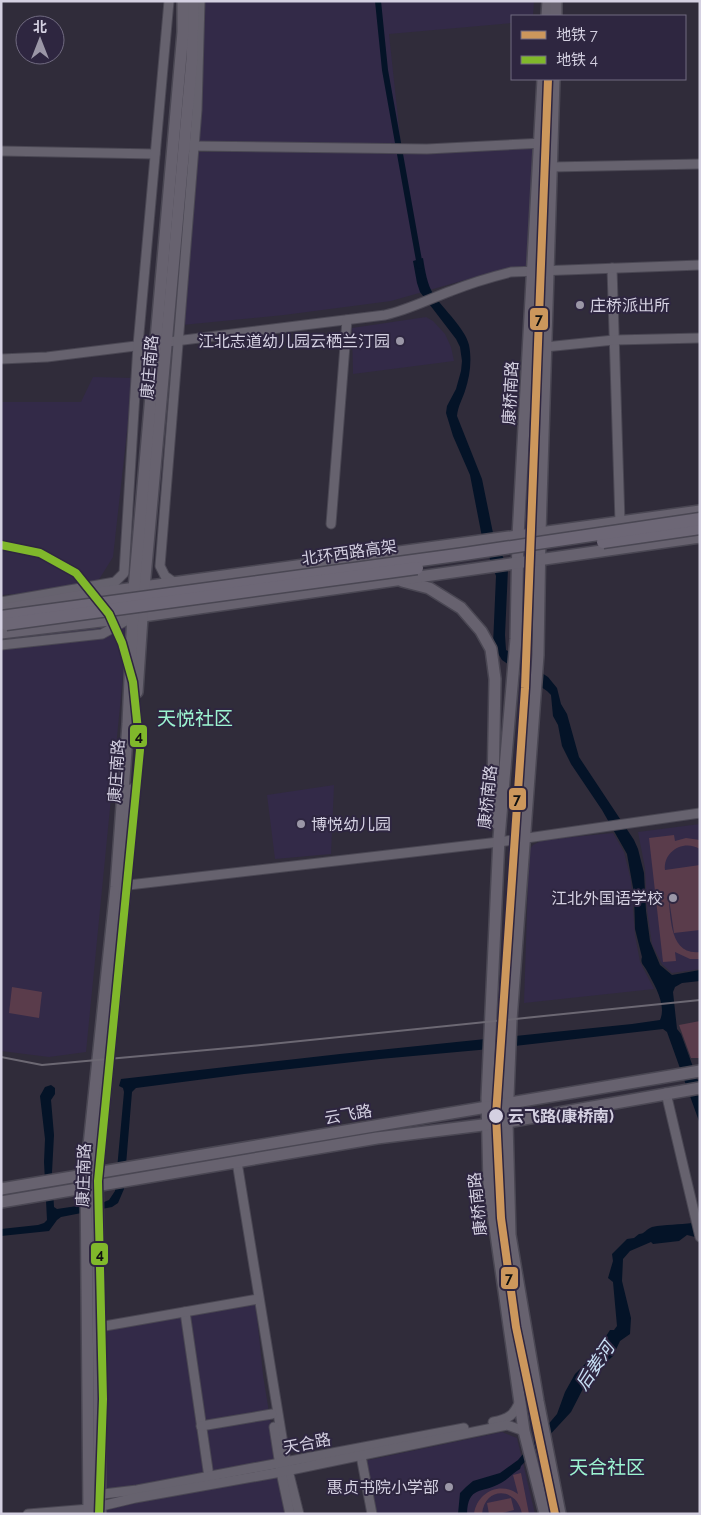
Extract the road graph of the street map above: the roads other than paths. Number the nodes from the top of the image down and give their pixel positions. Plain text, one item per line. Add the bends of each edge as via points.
1 (169, 1) edge
2 (183, 1) edge
3 (193, 1) edge
4 (200, 1) edge
5 (548, 1) edge
6 (556, 1) edge
7 (547, 15) edge
8 (556, 15) edge
9 (544, 80) edge
10 (554, 80) edge
11 (540, 143) junction
12 (552, 143) junction
13 (189, 146) junction
14 (1, 151) edge
15 (155, 154) junction
16 (700, 164) edge
17 (551, 167) junction
18 (700, 265) edge
19 (612, 268) junction
20 (548, 270) junction
21 (533, 271) junction
22 (347, 320) junction
23 (700, 338) edge
24 (614, 340) junction
25 (167, 342) junction
26 (138, 345) junction
27 (546, 347) junction
28 (1, 359) edge
29 (700, 511) edge
30 (700, 518) edge
31 (620, 522) junction
32 (330, 524) dead end
33 (700, 528) edge
34 (540, 533) junction
35 (514, 537) junction
36 (700, 538) edge
37 (540, 559) junction
38 (514, 563) junction
39 (124, 573) junction
40 (395, 580) junction
41 (175, 583) junction
42 (139, 588) junction
43 (1, 602) edge
44 (1, 610) edge
45 (138, 616) junction
46 (1, 617) edge
47 (1, 624) edge
48 (1, 633) edge
49 (1, 645) edge
50 (700, 813) edge
51 (525, 837) junction
52 (499, 840) junction
53 (120, 886) junction
54 (700, 1071) edge
55 (700, 1088) edge
56 (670, 1093) junction
57 (508, 1103) junction
58 (487, 1106) junction
59 (507, 1122) junction
60 (488, 1125) junction
61 (237, 1162) junction
62 (92, 1173) junction
63 (92, 1186) junction
64 (1, 1189) edge
65 (1, 1202) edge
66 (92, 1208) junction
67 (700, 1237) edge
68 (258, 1299) junction
69 (185, 1312) junction
70 (261, 1315) junction
71 (99, 1328) junction
72 (520, 1400) junction
73 (272, 1414) junction
74 (201, 1426) junction
75 (524, 1431) junction
76 (361, 1456) junction
77 (283, 1467) junction
78 (209, 1477) junction
79 (94, 1506) edge
80 (28, 1514) edge
81 (290, 1514) edge
82 (299, 1514) edge
83 (372, 1514) edge
84 (545, 1514) edge
85 (560, 1514) edge

1 - 15 street
2 - 25 main road, 康庄南路
3 - 13 main road, 康庄南路
4 - 13 street via 196,110
5 - 7 main road
6 - 8 main road
9 - 11 main road, 康桥南路
10 - 12 main road, 康桥南路
11 - 12 street
11 - 13 street via 404,149
11 - 21 main road, 康桥南路
12 - 17 main road, 康桥南路
13 - 25 main road, 康庄南路
14 - 15 street
15 - 26 street
16 - 17 street
17 - 20 main road, 康桥南路
18 - 19 street
19 - 20 street
19 - 24 street
20 - 21 street
20 - 27 main road, 康桥南路
21 - 22 street via 492,276 398,312
21 - 35 main road, 康桥南路
22 - 25 street
22 - 32 street
23 - 24 street
24 - 27 street
24 - 31 street
25 - 26 street
25 - 41 street via 160,566 165,576
25 - 42 main road, 康庄南路
26 - 28 street via 47,357
26 - 39 street
27 - 34 main road, 康桥南路
29 - 31 main road
30 - 46 highway, 北环西路高架, bridge via 492,550
31 - 34 main road
33 - 47 highway, 北环西路高架, bridge
34 - 35 main road
34 - 37 main road, 康桥南路
35 - 38 main road, 康桥南路
35 - 41 main road
36 - 37 main road
37 - 38 main road
37 - 51 main road, 康桥南路 via 538,655
38 - 40 main road
38 - 52 main road, 康桥南路 via 516,639
39 - 42 street
39 - 43 street via 115,582
40 - 45 main road
40 - 52 main road via 429,588 461,608 491,649 495,679 494,819
41 - 42 main road
42 - 44 main road
42 - 45 main road, 康庄南路
45 - 48 main road
45 - 49 street via 102,634
45 - 53 main road, 康庄南路 via 128,724
50 - 51 street
51 - 52 street
51 - 57 main road, 康桥南路 via 510,1032
52 - 53 street
52 - 58 main road, 康桥南路
53 - 62 main road, 康庄南路
54 - 57 main road, 云飞路
55 - 56 main road, 云飞路
56 - 59 main road, 云飞路
56 - 67 street
57 - 58 main road, 云飞路
57 - 59 main road, 康桥南路
58 - 60 main road, 康桥南路
58 - 62 main road, 云飞路
59 - 60 main road, 云飞路
59 - 85 main road, 康桥南路 via 510,1235
60 - 61 main road, 云飞路 via 377,1138
60 - 72 main road, 康桥南路 via 489,1186
61 - 63 main road, 云飞路
61 - 68 street
62 - 63 main road, 康庄南路
62 - 64 main road, 云飞路
63 - 65 main road, 云飞路
63 - 66 main road, 康庄南路
66 - 71 main road, 康庄南路
66 - 79 main road
68 - 69 street
68 - 70 street
69 - 71 street
69 - 74 street
70 - 73 street
70 - 77 street
71 - 79 main road, 康庄南路
72 - 75 main road, 康桥南路
72 - 77 street, 天合路 via 515,1413 501,1421
73 - 74 street
73 - 77 street
74 - 78 street
75 - 76 street, 天合路 via 507,1425
75 - 84 main road, 康桥南路
76 - 77 street, 天合路
76 - 83 street
77 - 78 street, 天合路
77 - 79 street, 天合路
77 - 81 street
77 - 82 street
78 - 79 street, 天合路 via 137,1490
79 - 80 street

